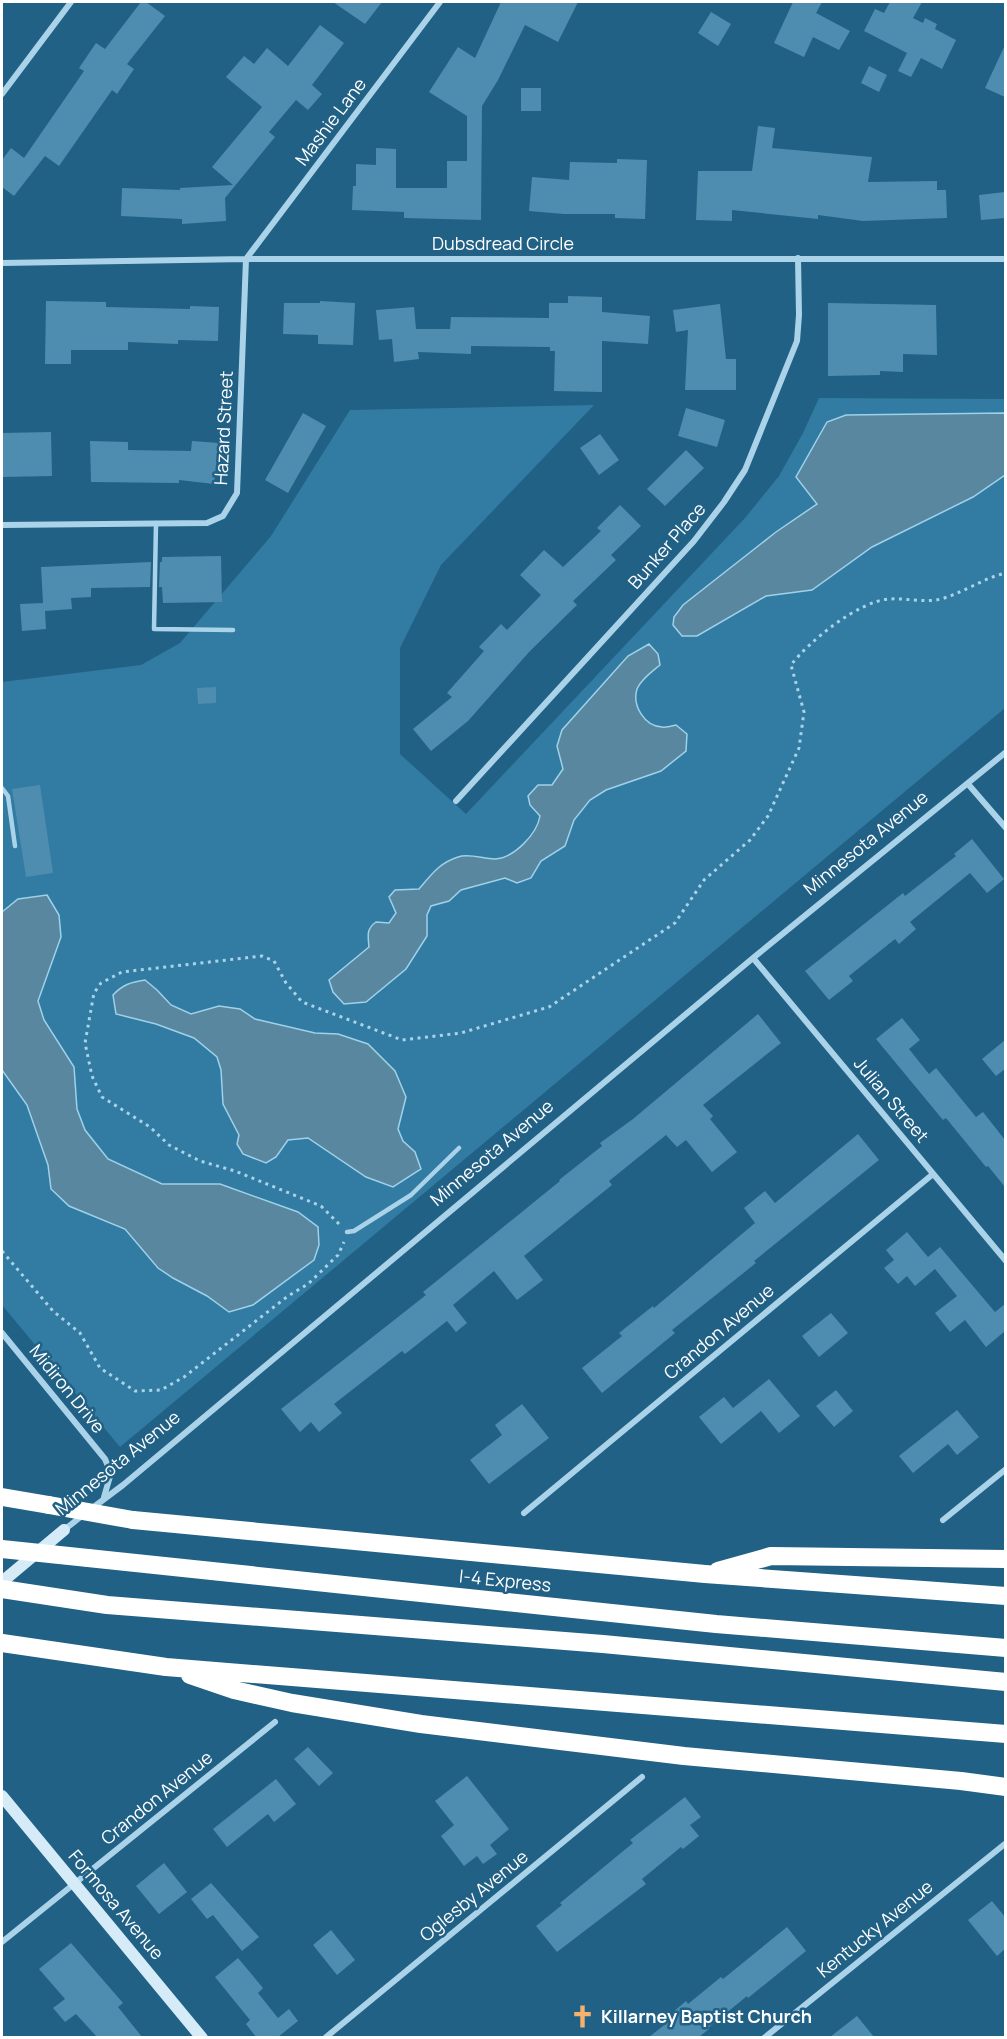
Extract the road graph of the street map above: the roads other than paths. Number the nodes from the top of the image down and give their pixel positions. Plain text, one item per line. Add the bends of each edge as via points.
1 (71, 2) edge
2 (440, 2) edge
3 (2, 94) edge
4 (798, 258) junction
5 (246, 259) junction
6 (1005, 259) edge
7 (2, 263) edge
8 (156, 524) junction
9 (2, 525) edge
10 (232, 630) dead end
11 (1005, 752) edge
12 (968, 784) junction
13 (2, 788) edge
14 (456, 801) dead end
15 (1005, 828) edge
16 (15, 846) dead end
17 (753, 958) junction
18 (459, 1148) dead end
19 (933, 1174) junction
20 (347, 1232) road end
21 (1005, 1261) edge
22 (2, 1333) edge
23 (1005, 1469) edge
24 (2, 1497) edge
25 (104, 1499) junction
26 (524, 1513) dead end
27 (943, 1520) dead end
28 (64, 1530) joint
29 (2, 1549) edge
30 (1005, 1558) edge
31 (705, 1574) junction
32 (2, 1582) edge
33 (2, 1589) edge
34 (1005, 1596) edge
35 (2, 1643) edge
36 (1005, 1648) edge
37 (166, 1667) junction
38 (1005, 1682) edge
39 (276, 1722) dead end
40 (1005, 1734) edge
41 (642, 1777) dead end
42 (1005, 1787) edge
43 (2, 1796) edge
44 (1005, 1843) edge
45 (75, 1883) junction
46 (2, 1942) edge
47 (202, 2037) edge
48 (325, 2037) edge
49 (764, 2037) edge

1 - 3 street
2 - 5 street, Mashie Lane
4 - 5 street, Dubsdread Circle
4 - 6 street, Dubsdread Circle
4 - 14 street, Bunker Place via 797,341 745,470 694,541
5 - 7 street, Dubsdread Circle
5 - 8 street, Hazard Street via 237,493 223,516 207,523
8 - 9 street, Hazard Street
8 - 10 lane via 154,629
11 - 12 street, Minnesota Avenue
12 - 15 street
12 - 17 street, Minnesota Avenue
13 - 16 lane via 8,796
17 - 19 street, Julian Street
17 - 25 street, Minnesota Avenue
18 - 20 lane via 411,1195 354,1232
19 - 21 street, Julian Street
19 - 26 street, Crandon Avenue
22 - 25 street, Midiron Drive via 105,1459 111,1473
23 - 27 street
24 - 31 highway, bridge via 133,1520
25 - 28 street, Minnesota Avenue
28 - 32 street, Minnesota Avenue
29 - 36 highway, I-4 Express, bridge via 716,1624
30 - 31 highway via 771,1556
31 - 34 highway
33 - 38 highway via 107,1605 603,1644
35 - 37 highway
37 - 40 highway
37 - 42 highway via 234,1690 292,1703 421,1724 684,1756
39 - 45 street, Crandon Avenue
41 - 48 street, Oglesby Avenue
43 - 45 street, Formosa Avenue
44 - 49 street, Kentucky Avenue
45 - 46 street, Crandon Avenue
45 - 47 street, Formosa Avenue

